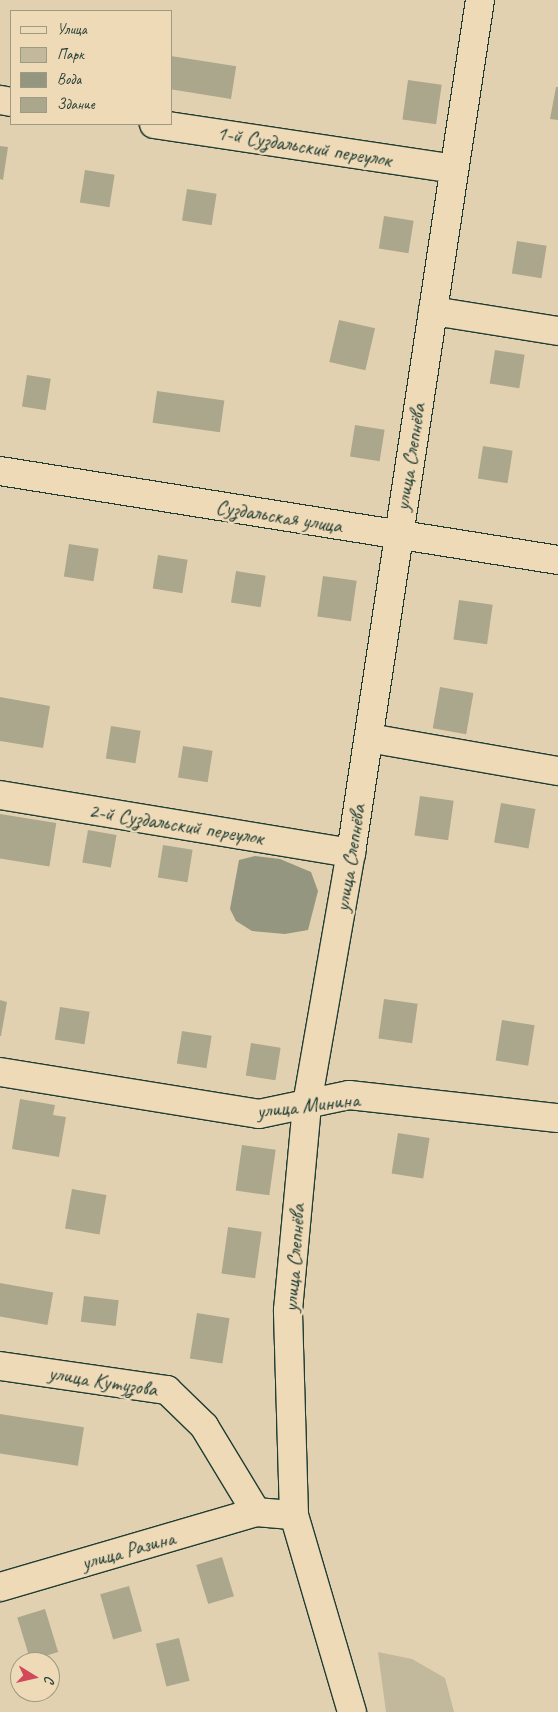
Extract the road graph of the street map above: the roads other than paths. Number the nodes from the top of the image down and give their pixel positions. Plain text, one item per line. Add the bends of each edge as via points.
1 (480, 0) edge
2 (161, 125) edge
3 (454, 169) junction
4 (433, 310) junction
5 (558, 331) edge
6 (0, 471) edge
7 (398, 536) junction
8 (558, 560) edge
9 (369, 738) junction
10 (558, 771) edge
11 (0, 795) edge
12 (351, 853) junction
13 (0, 1072) edge
14 (307, 1104) junction
15 (558, 1118) edge
16 (0, 1366) edge
17 (256, 1512) junction
18 (294, 1515) junction
19 (0, 1587) edge
20 (352, 1712) edge

1 - 3 street, улица Слепнёва
2 - 3 street, 1-й Суздальский переулок
3 - 4 street, улица Слепнёва
4 - 5 street
4 - 7 street, улица Слепнёва
6 - 7 street, Суздальская улица
7 - 8 street, Суздальская улица
7 - 9 street, улица Слепнёва
9 - 10 street
9 - 12 street, улица Слепнёва
11 - 12 street, 2-й Суздальский переулок
12 - 14 street, улица Слепнёва
13 - 14 street, улица Минина via 259,1114
14 - 15 street, улица Минина via 349,1095
14 - 18 street, улица Слепнёва via 288,1310
16 - 17 street, улица Кутузова via 167,1390 204,1426
17 - 18 street
17 - 19 street, улица Разина
18 - 20 street, улица Слепнёва

